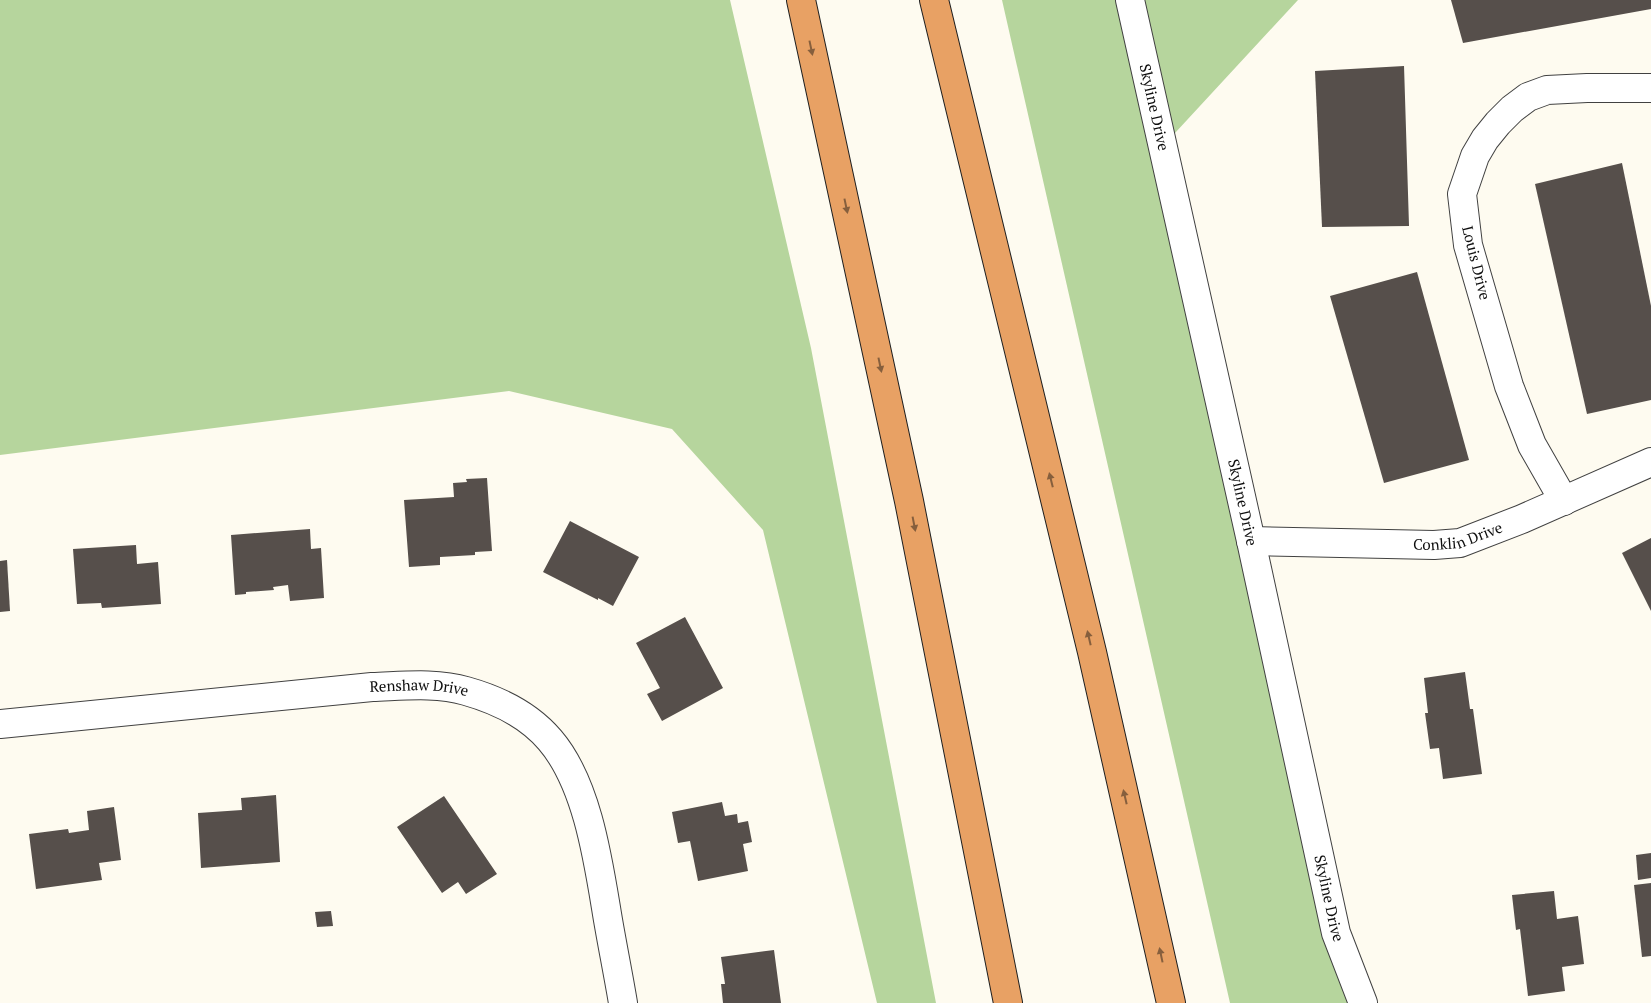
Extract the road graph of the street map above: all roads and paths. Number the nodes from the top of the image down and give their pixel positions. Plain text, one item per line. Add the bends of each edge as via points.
1 (801, 0) edge
2 (934, 0) edge
3 (1130, 0) edge
4 (1651, 88) edge
5 (1651, 462) edge
6 (1564, 500) junction
7 (1250, 541) junction
8 (0, 724) edge
9 (624, 1003) edge
10 (1008, 1003) edge
11 (1171, 1003) edge
12 (1363, 1003) edge

1 -> 10 highway via 909,501
11 -> 2 highway via 1088,634
3 - 7 street, Skyline Drive
4 - 6 street, Louis Drive via 1547,90 1528,97 1502,118 1485,139 1475,156 1462,194 1468,245 1509,386 1532,445
5 - 6 street, Conklin Drive
6 - 7 street, Conklin Drive via 1460,543
7 - 12 street, Skyline Drive via 1336,933
8 - 9 street, Renshaw Drive via 372,687 426,685 465,690 503,703 550,740 572,773 596,853

